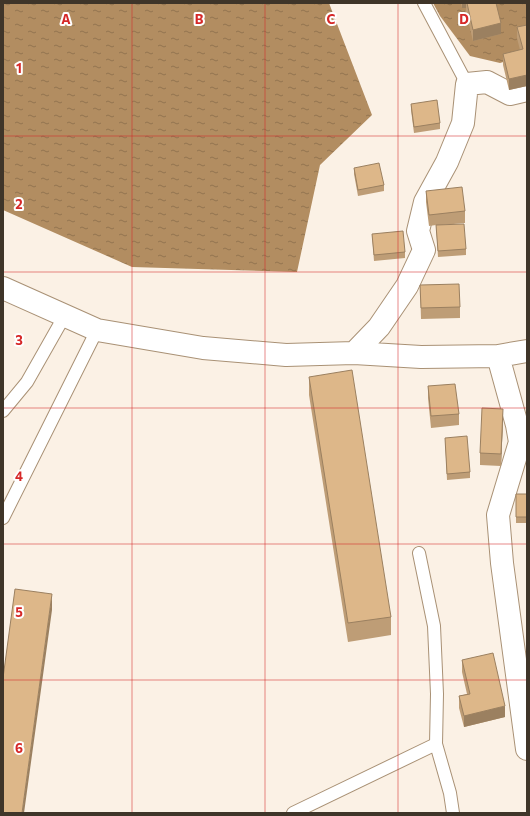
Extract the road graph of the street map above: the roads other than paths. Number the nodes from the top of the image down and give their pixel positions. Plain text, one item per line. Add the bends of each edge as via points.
1 (424, 3) edge
2 (467, 84) junction
3 (527, 90) edge
4 (3, 288) edge
5 (64, 315) junction
6 (97, 330) junction
7 (527, 350) edge
8 (354, 353) junction
9 (498, 356) junction
10 (3, 411) edge
11 (3, 518) edge
12 (419, 553) dead end
13 (436, 744) junction
14 (527, 749) edge
15 (293, 813) edge
16 (453, 813) edge

1 - 2 lane
2 - 3 street via 487,82 510,94
2 - 8 street via 463,123 447,162 425,202 418,230 424,250 407,286 379,327
4 - 5 street
5 - 6 street
5 - 10 lane via 27,382
6 - 8 street via 211,349 286,355
6 - 11 lane
7 - 9 street
8 - 9 street via 421,357
9 - 14 street via 520,442 498,515
12 - 13 lane via 434,626
13 - 15 lane
13 - 16 lane

